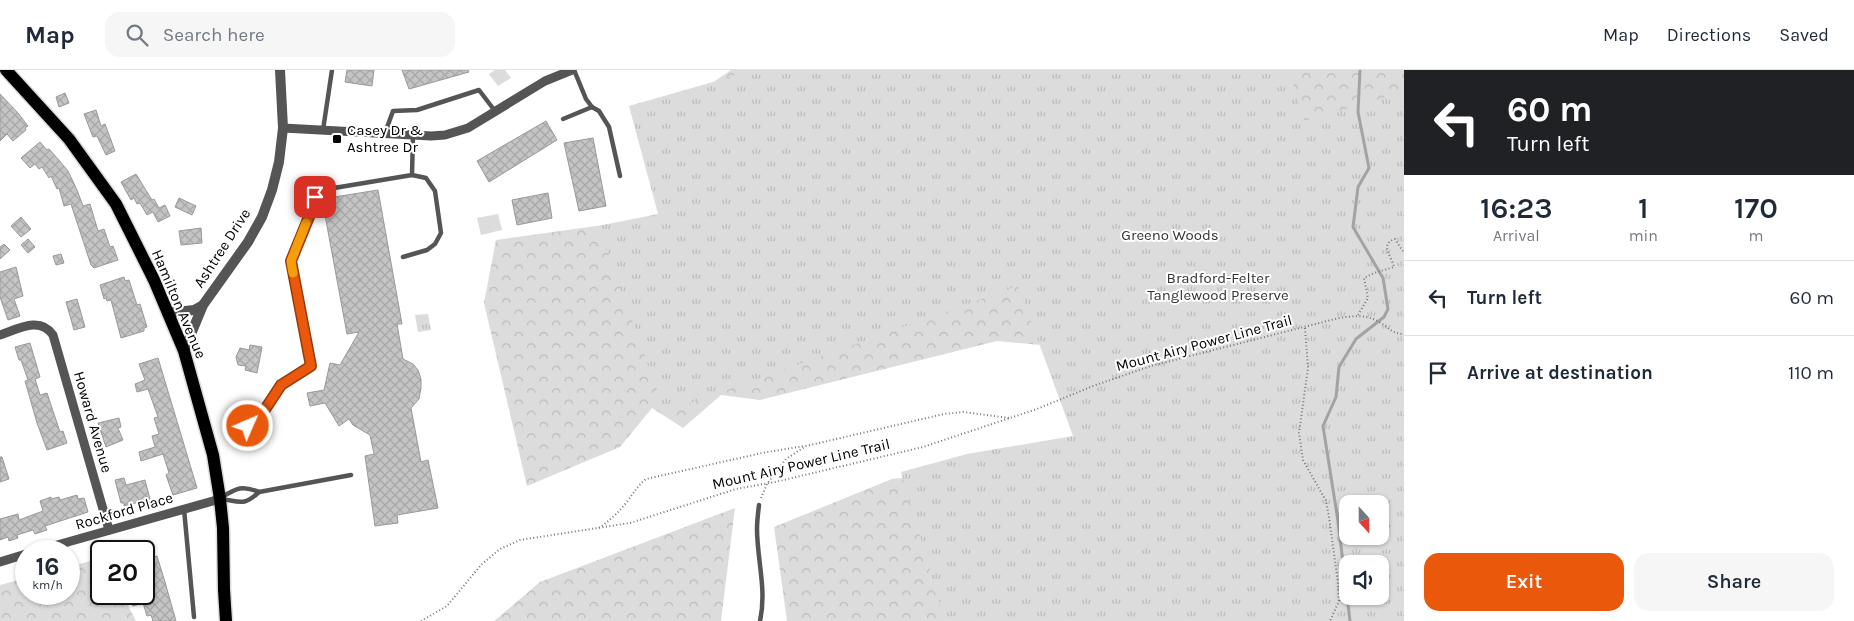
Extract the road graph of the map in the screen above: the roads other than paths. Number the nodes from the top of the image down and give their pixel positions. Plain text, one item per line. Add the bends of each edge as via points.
1 (6, 70) edge
2 (280, 70) edge
3 (332, 70) edge
4 (573, 70) edge
5 (592, 107) junction
6 (496, 112) junction
7 (563, 119) dead end
8 (283, 128) junction
9 (323, 130) junction
10 (385, 133) junction
11 (413, 135) junction
12 (412, 175) junction
13 (620, 176) dead end
14 (403, 257) dead end
15 (203, 305) junction
16 (167, 313) junction
17 (0, 335) edge
18 (184, 351) junction
19 (248, 426) dead end
20 (351, 475) dead end
21 (259, 492) junction
22 (220, 498) junction
23 (759, 505) road end
24 (184, 509) junction
25 (108, 530) junction
26 (74, 540) edge
27 (15, 557) edge
28 (0, 562) edge
29 (194, 617) dead end
30 (226, 621) edge
31 (760, 621) edge

1 - 16 main road, Hamilton Avenue via 69,139 116,204
2 - 8 street, Ashtree Drive
3 - 9 lane
4 - 5 lane
4 - 6 street via 545,81
5 - 7 lane
5 - 13 lane via 599,111 609,127
6 - 10 lane via 479,90 417,110 393,111
6 - 11 street via 459,132
8 - 9 street
8 - 15 street, Ashtree Drive via 279,162 262,217
9 - 10 street
10 - 11 street
11 - 12 lane
12 - 14 lane via 426,178 435,191 441,233 436,244 427,250
12 - 19 lane via 322,190 315,197 291,261 311,366 281,385 262,414
15 - 16 street via 194,310
15 - 18 street, Ashtree Drive
16 - 18 main road, Hamilton Avenue
17 - 25 street, Howard Avenue via 34,325 44,325 54,335
18 - 22 main road, Hamilton Avenue
20 - 21 lane
21 - 22 lane via 237,488
21 - 22 lane via 249,501
22 - 24 street, Rockford Place
22 - 30 main road, Hamilton Avenue
23 - 31 lane via 757,530 763,608
24 - 25 street, Rockford Place
24 - 29 lane
25 - 26 street, Rockford Place
27 - 28 street

